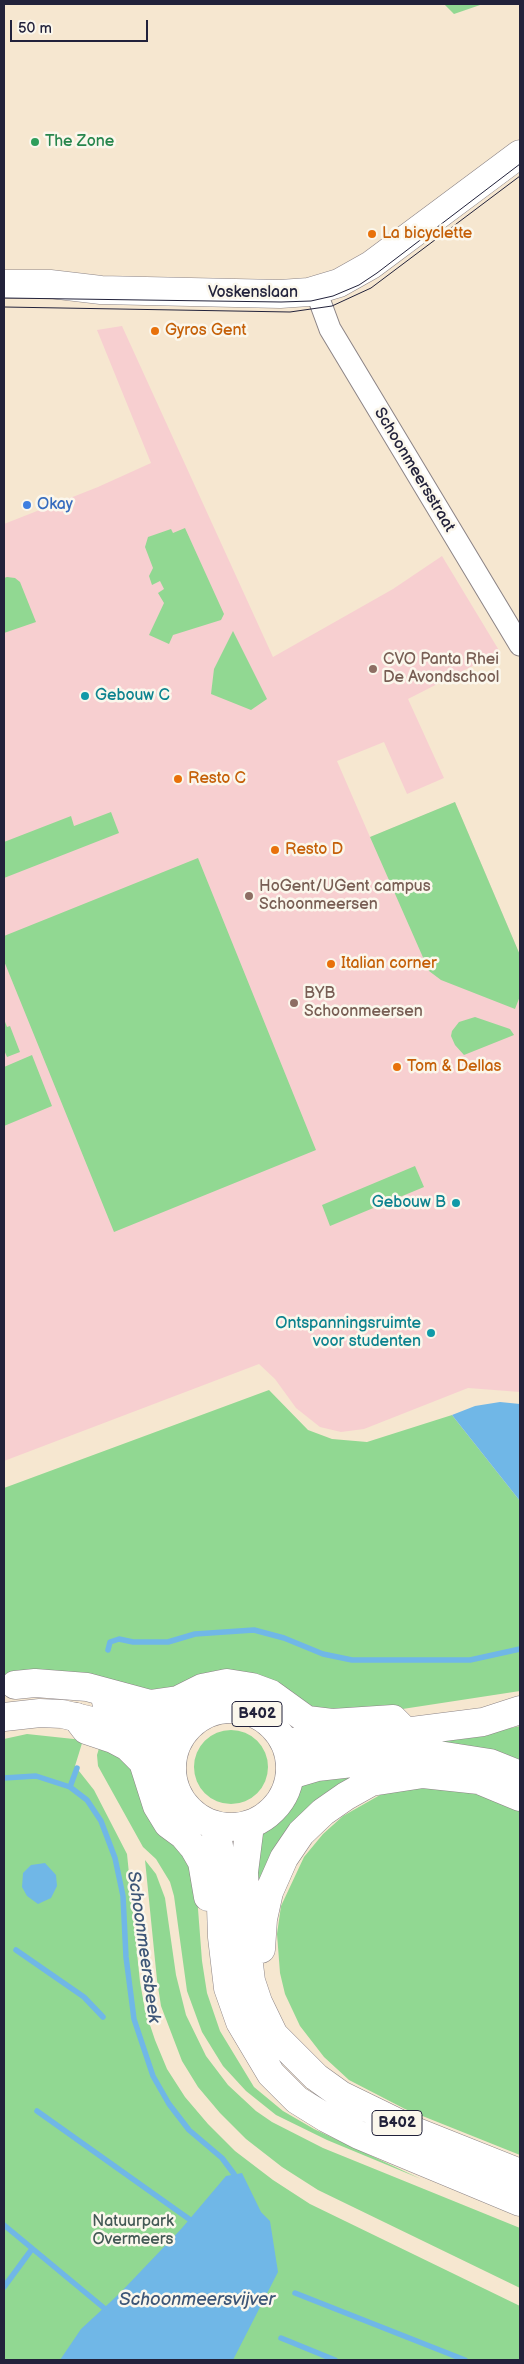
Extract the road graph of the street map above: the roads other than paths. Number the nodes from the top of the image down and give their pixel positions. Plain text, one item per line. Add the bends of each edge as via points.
1 (520, 154) edge
2 (520, 170) edge
3 (4, 284) edge
4 (318, 297) junction
5 (4, 302) edge
6 (520, 645) edge
7 (12, 1690) edge
8 (520, 1710) edge
9 (4, 1717) edge
10 (76, 1717) junction
11 (188, 1725) junction
12 (405, 1732) junction
13 (284, 1741) junction
14 (171, 1769) junction
15 (290, 1775) junction
16 (520, 1775) edge
17 (520, 1797) edge
18 (214, 1825) junction
19 (250, 1825) junction
20 (222, 1937) junction
21 (289, 2049) junction
22 (520, 2173) edge
23 (520, 2202) edge

1 - 4 main road, Voskenslaan via 377,260
2 - 4 main road, Voskenslaan via 369,284 346,296
3 - 4 main road, Voskenslaan via 50,284 101,290 301,293
4 - 5 main road, Voskenslaan via 287,307
4 - 6 street, Schoonmeersstraat via 330,329
7 - 11 main road via 89,1697 159,1724 178,1728
7 - 12 main road via 56,1683 87,1687 150,1704 178,1700 202,1688 227,1683 271,1694 307,1720 332,1723 393,1719
8 - 12 main road via 483,1722
9 - 10 main road, B402 via 40,1713
10 - 14 main road, B402 via 105,1724 149,1742
10 - 20 main road via 86,1730 114,1739 143,1762 157,1806 168,1824 182,1835 202,1862 209,1920
11 - 13 main road, B402 via 204,1714 222,1708 240,1709 266,1720
11 - 14 main road, B402 via 173,1753
12 - 13 main road via 310,1744
13 - 15 main road, B402 via 290,1758
14 - 18 main road, B402 via 174,1788 184,1804 197,1817
15 - 16 main road via 317,1767 432,1754 490,1763
15 - 19 main road, B402 via 277,1806
17 - 21 main road via 480,1780 456,1776 423,1774 394,1777 371,1782 346,1796 301,1833 284,1858 269,1892 261,1948 271,2001
18 - 19 main road, B402 via 232,1828
18 - 20 main road, B402 via 219,1846
19 - 21 main road, B402 via 244,1872 251,1981 274,2035
20 - 23 main road, B402 via 228,1988 240,2022 271,2074 297,2100 359,2135
21 - 22 main road, B402 via 316,2077 341,2095 409,2128

